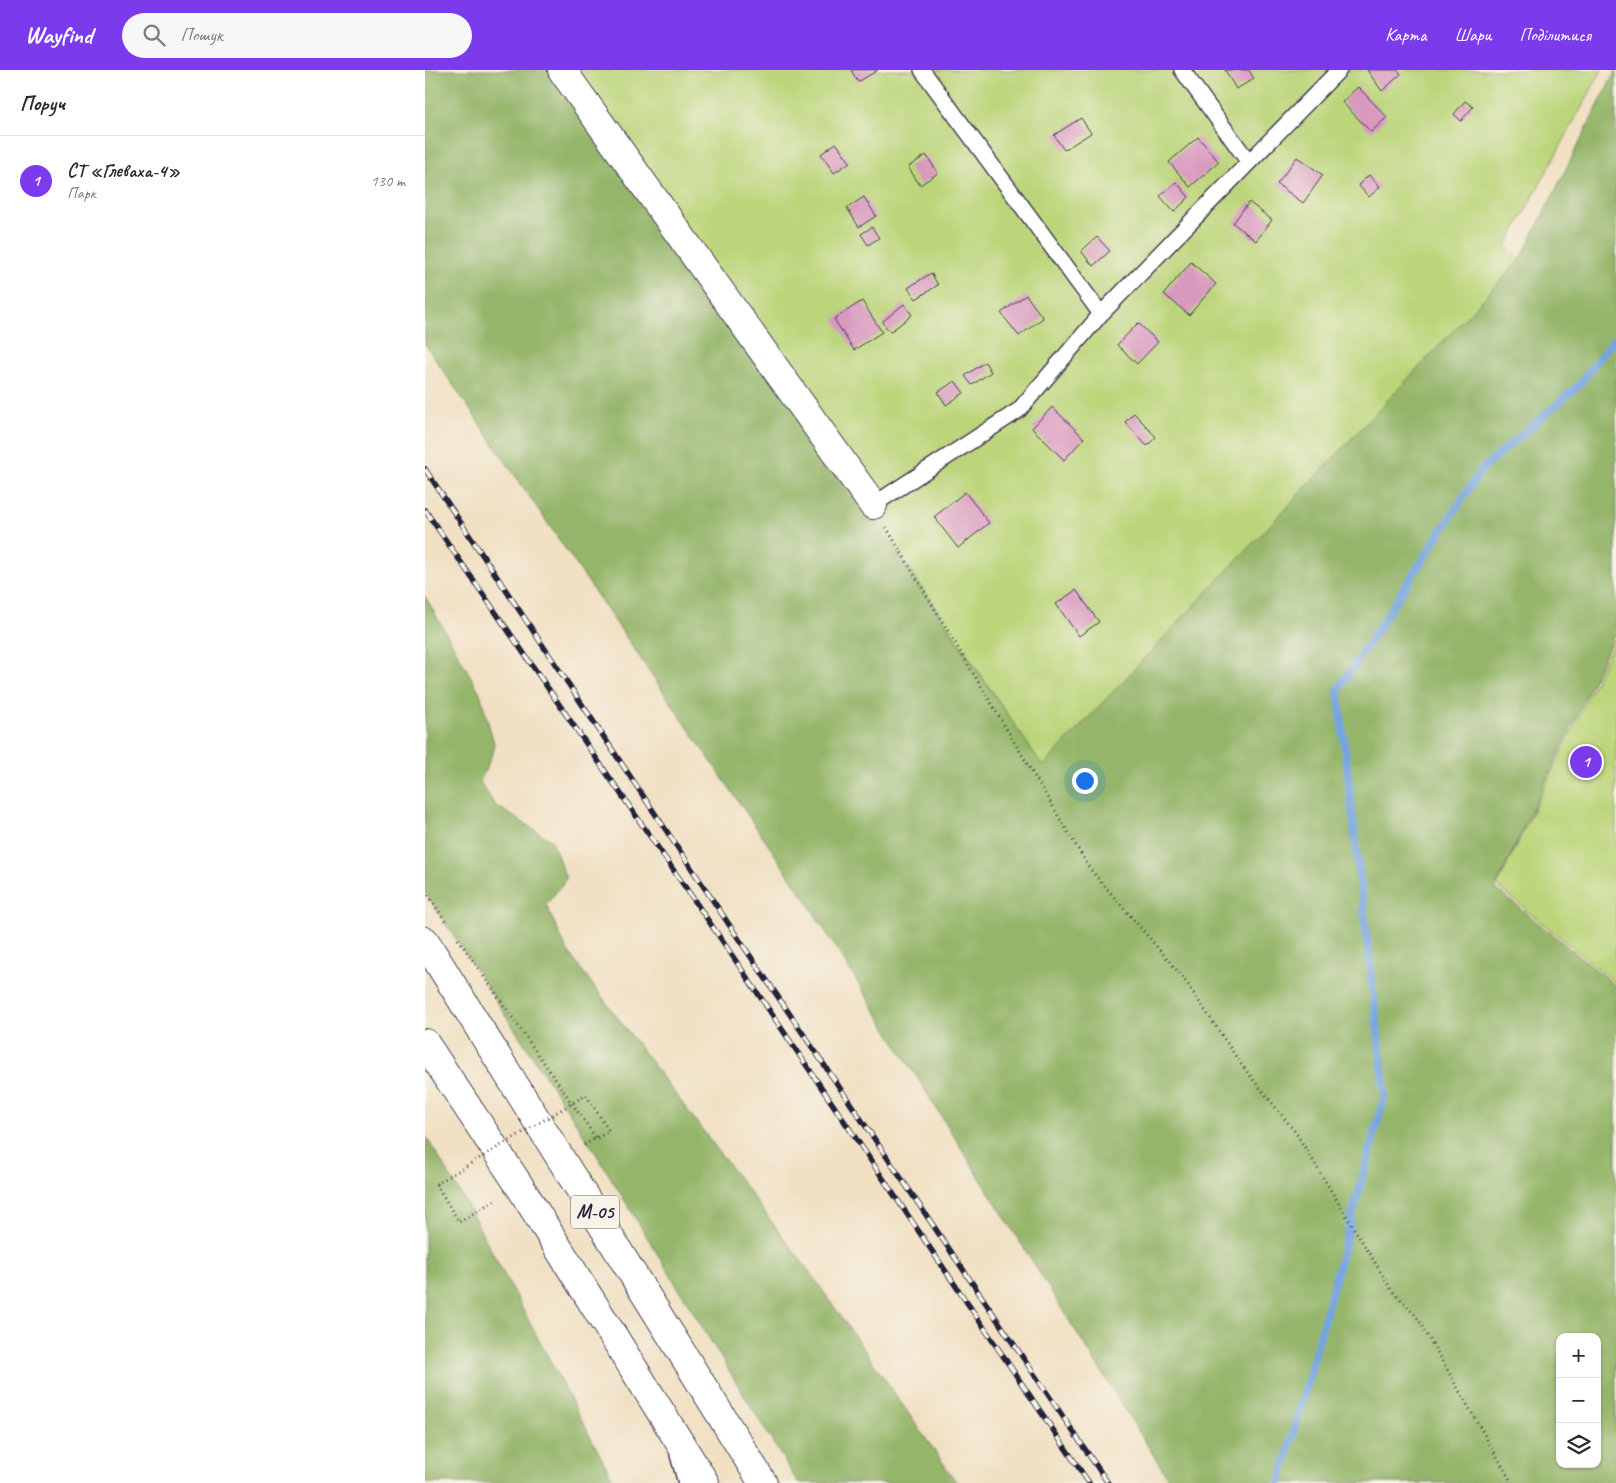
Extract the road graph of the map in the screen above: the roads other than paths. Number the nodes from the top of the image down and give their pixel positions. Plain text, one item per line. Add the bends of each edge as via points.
1 (562, 70) edge
2 (922, 70) edge
3 (1182, 70) edge
4 (1339, 70) edge
5 (1249, 161) junction
6 (1101, 314) junction
7 (873, 505) joint
8 (425, 942) edge
9 (425, 1042) edge
10 (667, 1420) junction
11 (686, 1483) edge
12 (705, 1483) edge
13 (763, 1483) edge

1 - 7 main road
2 - 6 lane
3 - 5 lane
4 - 5 lane
5 - 6 lane
6 - 7 lane via 1019,410
8 - 13 main road, М-05
9 - 10 main road, М-05
10 - 11 lane
10 - 12 main road, М-05

